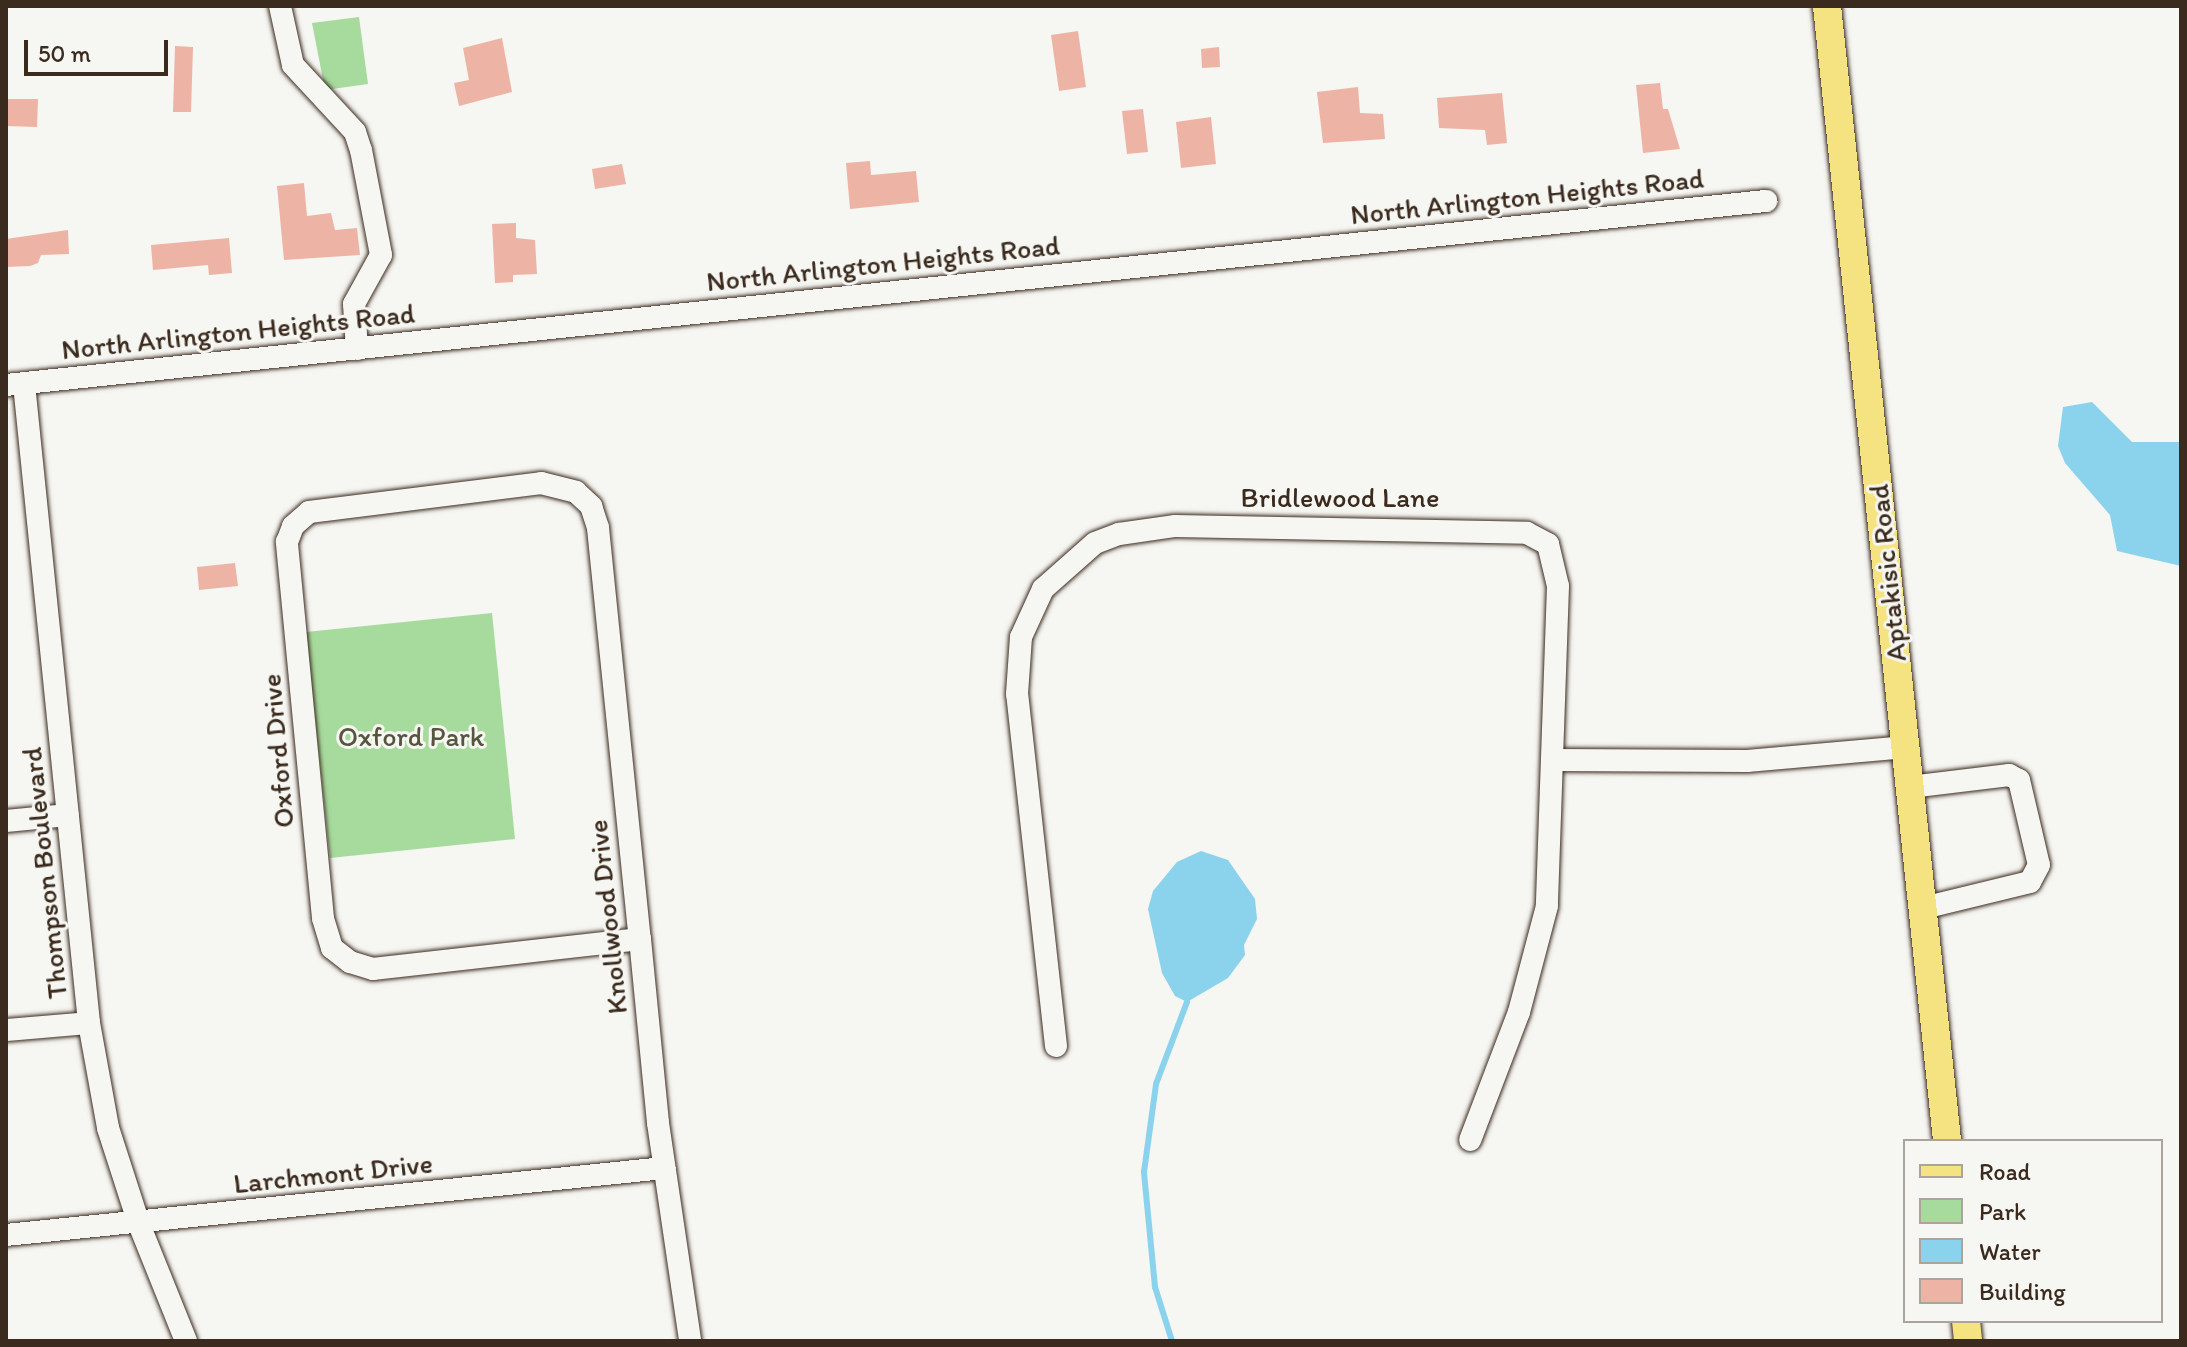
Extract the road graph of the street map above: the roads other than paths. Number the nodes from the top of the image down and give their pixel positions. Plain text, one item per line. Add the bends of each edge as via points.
1 (1827, 6) edge
2 (284, 10) edge
3 (1766, 201) dead end
4 (357, 349) junction
5 (15, 385) edge
6 (576, 492) joint
7 (1906, 747) junction
8 (1554, 760) junction
9 (1910, 787) junction
10 (68, 815) junction
11 (6, 821) edge
12 (1923, 908) junction
13 (640, 939) junction
14 (89, 1023) junction
15 (6, 1030) edge
16 (1056, 1046) dead end
17 (1947, 1139) edge
18 (1470, 1140) dead end
19 (665, 1168) junction
20 (139, 1224) junction
21 (6, 1235) edge
22 (186, 1341) edge
23 (690, 1341) edge

1 - 7 main road, Aptakisic Road
2 - 4 street via 293,65 359,141 381,255 354,304
3 - 4 street, North Arlington Heights Road
4 - 5 street, North Arlington Heights Road
5 - 10 street, Thompson Boulevard
6 - 13 street, Knollwood Drive via 591,506 598,528
6 - 13 street, Oxford Drive via 541,483 332,505 309,512 293,526 287,542 323,918 332,948 350,962 373,969
7 - 8 street via 1747,761
7 - 9 main road, Aptakisic Road
8 - 16 street, Bridlewood Lane via 1558,586 1554,556 1540,538 1485,529 1175,526 1095,543 1043,589 1021,637 1017,663
8 - 18 street, Bridlewood Lane via 1547,906 1539,944
9 - 12 main road, Aptakisic Road
9 - 12 street via 2009,775 2019,780 2039,865 2030,882
10 - 11 street
10 - 14 street, Thompson Boulevard
12 - 17 main road, Aptakisic Road
13 - 19 street, Knollwood Drive
14 - 15 street
14 - 20 street, Thompson Boulevard via 108,1128
19 - 20 street, Larchmont Drive
19 - 23 street, Knollwood Drive
20 - 21 street, Larchmont Drive
20 - 22 street, Thompson Boulevard

